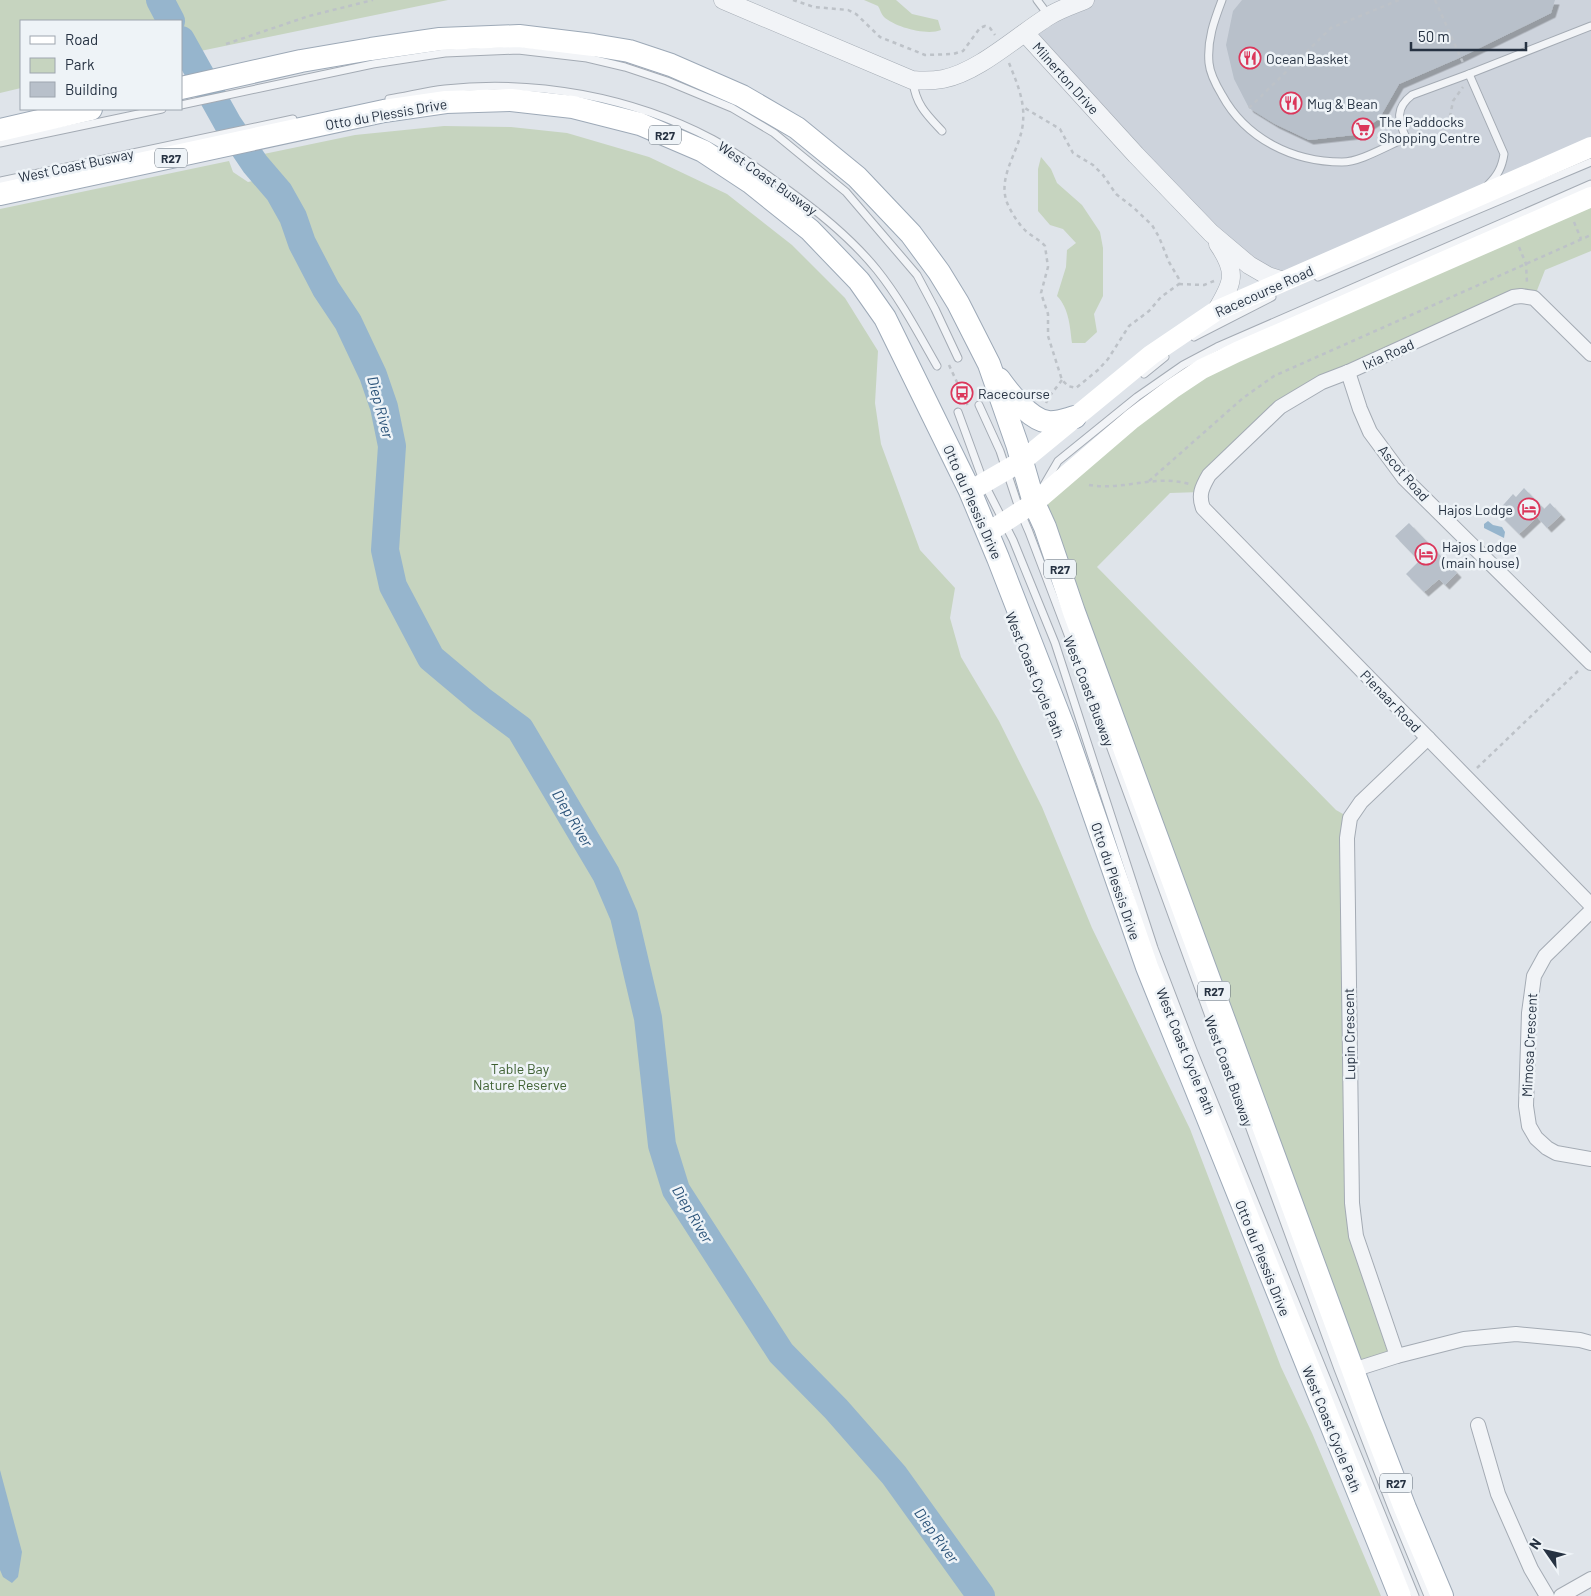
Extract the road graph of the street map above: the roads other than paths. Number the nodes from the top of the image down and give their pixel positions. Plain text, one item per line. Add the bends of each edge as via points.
1 (723, 0) edge
2 (1037, 0) edge
3 (1085, 0) edge
4 (1222, 0) edge
5 (1049, 16) junction
6 (1591, 26) edge
7 (1025, 33) junction
8 (309, 68) junction
9 (1470, 74) junction
10 (912, 80) junction
11 (182, 88) edge
12 (383, 100) dead end
13 (182, 105) edge
14 (87, 110) edge
15 (157, 110) edge
16 (306, 116) dead end
17 (0, 130) edge
18 (942, 131) dead end
19 (0, 143) edge
20 (1591, 147) edge
21 (1591, 162) edge
22 (0, 181) edge
23 (1591, 184) edge
24 (0, 194) edge
25 (1477, 196) junction
26 (1591, 197) edge
27 (1211, 232) junction
28 (1311, 280) dead end
29 (1284, 287) junction
30 (1216, 311) junction
31 (1188, 341) dead end
32 (1174, 351) dead end
33 (1591, 354) edge
34 (958, 358) dead end
35 (989, 364) junction
36 (937, 366) dead end
37 (1348, 372) junction
38 (1139, 378) dead end
39 (979, 404) dead end
40 (958, 412) dead end
41 (1071, 426) junction
42 (1014, 465) junction
43 (977, 487) junction
44 (1201, 490) joint
45 (1011, 517) junction
46 (1590, 662) edge
47 (1428, 738) junction
48 (1591, 905) edge
49 (1591, 911) edge
50 (1591, 1159) edge
51 (1591, 1343) edge
52 (1397, 1356) junction
53 (1353, 1370) junction
54 (1478, 1425) dead end
55 (1591, 1579) edge
56 (1400, 1596) edge
57 (1415, 1596) edge
58 (1428, 1596) edge
59 (1442, 1596) edge
60 (1548, 1596) edge
61 (1561, 1596) edge

1 - 10 street, Milnerton Drive
2 - 5 lane
3 - 5 street
4 - 9 lane via 1209,44 1209,65 1215,83 1240,122 1284,152 1324,160 1354,160 1406,138 1399,118 1405,100
5 - 7 street
6 - 9 lane
7 - 10 street, Milnerton Drive via 963,73 944,79
7 - 27 street, Milnerton Drive
8 - 11 main road, Otto du Plessis Drive / R27
8 - 13 lane
8 - 34 lane via 518,50 587,58 625,67 732,108 774,133 846,192 917,275
8 - 35 main road, Otto du Plessis Drive / R27 via 440,39 519,36 629,51 671,65 742,96 805,134 857,177 911,234 940,272
9 - 25 lane via 1504,154 1497,175
10 - 18 lane via 918,103
12 - 36 lane, West Coast Busway via 445,90 492,87 577,92 645,110 711,139 758,168 823,216 851,242 892,289
14 - 17 main road
15 - 19 lane
16 - 22 lane, West Coast Busway
20 - 25 main road, Racecourse Road
21 - 28 lane
23 - 45 lane via 1217,347 1183,365 1137,397 1058,461
24 - 43 main road, Otto du Plessis Drive / R27 via 384,111 446,102 511,100 573,107 640,124 703,151 750,182 810,230 859,281 885,318
25 - 29 main road, Racecourse Road
26 - 45 main road via 1202,369 1132,418
27 - 29 street, Milnerton Drive via 1248,265
27 - 30 street, Milnerton Drive via 1231,268 1231,281
29 - 30 main road, Racecourse Road
29 - 31 lane
30 - 41 main road, Racecourse Road via 1152,355
32 - 38 lane
33 - 37 street, Ixia Road via 1534,298 1528,296 1512,298
35 - 41 main road via 1007,390 1035,417
35 - 42 main road, Otto du Plessis Drive / R27
37 - 44 street, Ixia Road via 1322,382 1280,407 1209,475
37 - 46 street, Ascot Road via 1370,432 1404,478
39 - 42 lane via 1000,451
40 - 43 lane
41 - 42 main road, Racecourse Road
42 - 43 main road, Racecourse Road
42 - 45 main road, Otto du Plessis Drive / R27
43 - 45 main road, Otto du Plessis Drive / R27
44 - 47 street, Pienaar Road via 1203,508
45 - 53 main road, Otto du Plessis Drive / R27 via 1045,527
45 - 56 main road, Otto du Plessis Drive / R27 via 1064,728 1146,967
45 - 57 lane, West Coast Busway via 1157,957
45 - 58 lane, West Coast Busway via 1030,532 1335,1360
47 - 48 street, Pienaar Road
47 - 52 street, Lupin Crescent via 1361,802 1350,818 1347,838 1352,1203 1356,1236
49 - 50 street, Mimosa Crescent via 1545,956 1534,976 1529,1013 1526,1106 1529,1126 1546,1148
51 - 52 street via 1516,1334 1464,1339
52 - 53 street
53 - 59 main road, Otto du Plessis Drive / R27
54 - 60 street via 1498,1494 1531,1569
55 - 61 street

